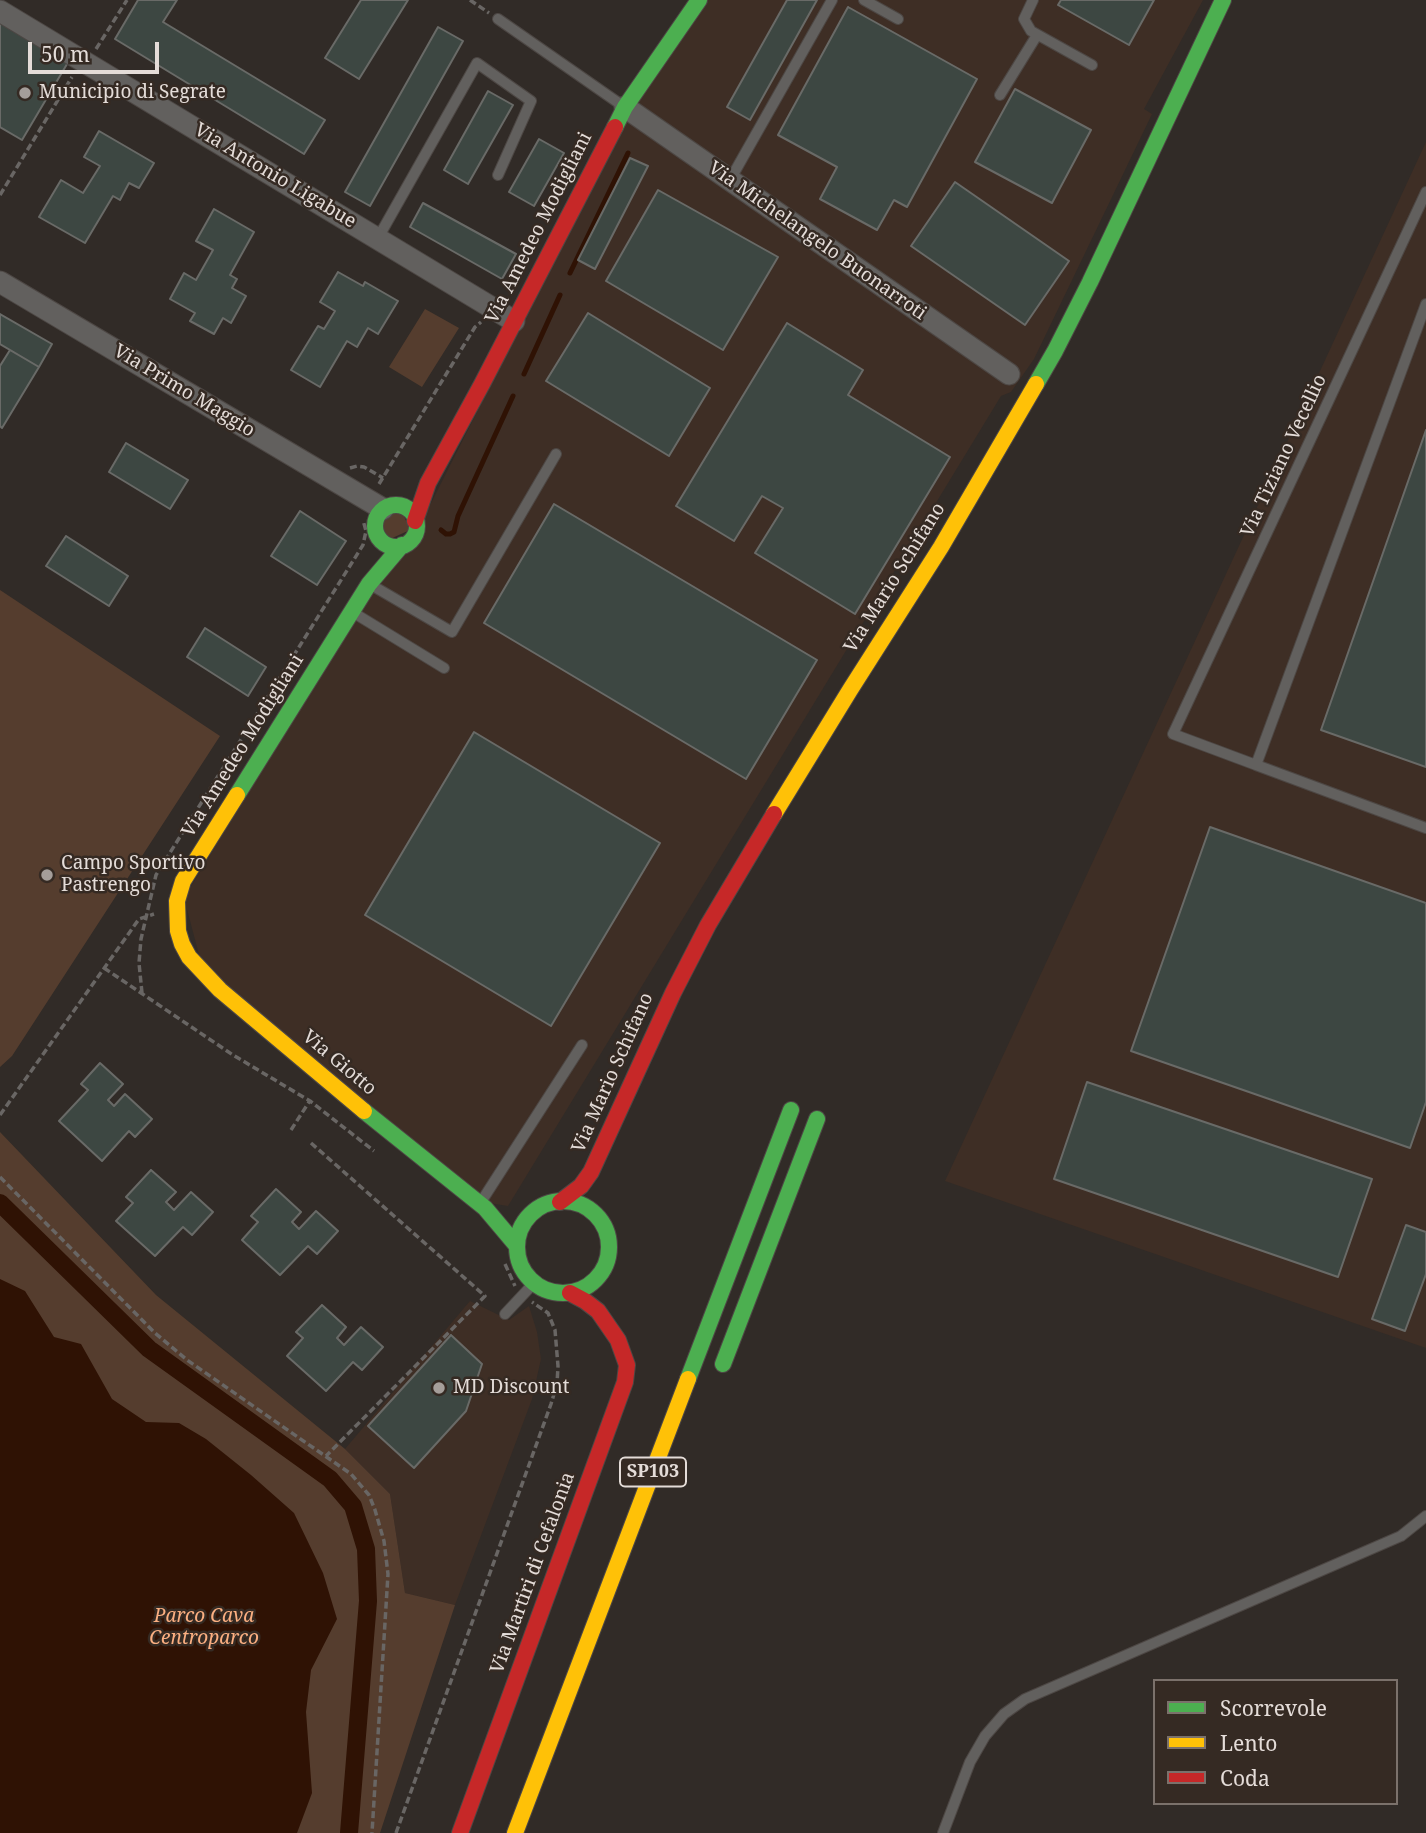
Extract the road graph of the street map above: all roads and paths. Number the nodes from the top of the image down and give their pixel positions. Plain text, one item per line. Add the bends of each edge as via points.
1 (127, 0) edge
2 (470, 0) edge
3 (699, 0) edge
4 (832, 0) edge
5 (864, 0) edge
6 (1033, 0) edge
7 (1223, 0) edge
8 (0, 11) edge
9 (498, 19) joint
10 (898, 19) dead end
11 (1037, 35) junction
12 (87, 63) junction
13 (1092, 65) dead end
14 (71, 79) dead end
15 (1000, 95) dead end
16 (625, 107) junction
17 (498, 175) dead end
18 (730, 180) junction
19 (1426, 192) edge
20 (0, 195) edge
21 (378, 239) junction
22 (0, 282) edge
23 (1426, 304) edge
24 (514, 321) junction
25 (1009, 374) dead end
26 (556, 454) dead end
27 (383, 478) dead end
28 (428, 483) junction
29 (381, 515) junction
30 (415, 521) junction
31 (402, 545) junction
32 (369, 584) junction
33 (352, 612) junction
34 (444, 668) dead end
35 (1256, 765) junction
36 (1426, 828) edge
37 (176, 909) junction
38 (146, 916) junction
39 (180, 937) joint
40 (104, 968) junction
41 (142, 993) junction
42 (582, 1045) dead end
43 (310, 1101) junction
44 (791, 1110) dead end
45 (0, 1115) edge
46 (817, 1119) dead end
47 (291, 1130) dead end
48 (311, 1143) dead end
49 (383, 1158) dead end
50 (591, 1172) junction
51 (0, 1177) edge
52 (560, 1202) junction
53 (482, 1206) junction
54 (532, 1213) junction
55 (598, 1219) junction
56 (517, 1246) junction
57 (505, 1261) dead end
58 (601, 1272) junction
59 (534, 1283) junction
60 (570, 1293) junction
61 (521, 1296) junction
62 (505, 1314) dead end
63 (610, 1327) junction
64 (716, 1380) dead end
65 (326, 1456) junction
66 (1426, 1516) edge
67 (372, 1833) edge
68 (396, 1833) edge
69 (460, 1833) edge
70 (515, 1833) edge
71 (943, 1833) edge

1 - 12 path
2 - 9 path
3 - 16 main road, Via Amedeo Modigliani
4 - 18 lane
5 - 10 lane
6 - 11 lane via 1024,19
7 - 50 main road, Via Mario Schifano via 1055,351 941,547 708,925
8 - 12 street, Via Antonio Ligabue
9 - 16 lane
11 - 13 lane
11 - 15 lane
12 - 21 street, Via Antonio Ligabue
14 - 20 path
16 - 18 street, Via Michelangelo Buonarroti
16 - 24 main road, Via Amedeo Modigliani
17 - 21 lane via 531,101 477,63
18 - 25 street, Via Michelangelo Buonarroti
19 - 35 lane, Via Tiziano Vecellio via 1173,734
21 - 24 street, Via Antonio Ligabue
22 - 29 street, Via Primo Maggio
23 - 35 lane
24 - 28 main road, Via Amedeo Modigliani
26 - 32 lane via 452,632
27 - 29 path
28 - 29 main road, Via Amedeo Modigliani
28 - 30 main road, Via Amedeo Modigliani
29 - 30 main road via 412,513
29 - 31 main road via 387,545
29 - 32 main road, Via Amedeo Modigliani
29 - 38 path via 359,513 366,531 363,545 156,875
30 - 31 main road, Via Amedeo Modigliani via 414,535
31 - 32 main road, Via Amedeo Modigliani
32 - 33 main road, Via Amedeo Modigliani
33 - 34 lane
33 - 37 main road, Via Amedeo Modigliani via 183,881
35 - 36 lane
37 - 38 path
37 - 39 main road, Via Amedeo Modigliani
38 - 40 path via 139,919
38 - 41 path via 139,963
39 - 53 main road, Via Giotto via 189,957 220,990
40 - 41 path
40 - 45 path
41 - 43 path
42 - 53 lane
43 - 47 path
43 - 49 path
44 - 70 main road, SP103
46 - 64 main road
48 - 65 path via 485,1296
50 - 52 main road, Via Mario Schifano
50 - 55 main road, Via Mario Schifano
51 - 65 path via 155,1333
52 - 54 main road
52 - 55 main road via 581,1206
53 - 54 main road, Via Giotto via 510,1217
53 - 56 main road, Via Giotto
54 - 56 main road
55 - 58 main road via 608,1245
56 - 59 main road via 520,1265
57 - 61 path
58 - 60 main road via 584,1288
58 - 63 main road, Via Martiri di Cefalonia via 601,1296
59 - 60 main road via 551,1292
59 - 61 lane
60 - 63 main road, Via Martiri di Cefalonia via 598,1311
61 - 62 lane
61 - 68 path via 548,1313 555,1330 557,1384
63 - 69 main road, Via Martiri di Cefalonia via 627,1365 623,1391
65 - 67 path via 369,1495 387,1557
66 - 71 lane via 1401,1536 1025,1699 985,1736

